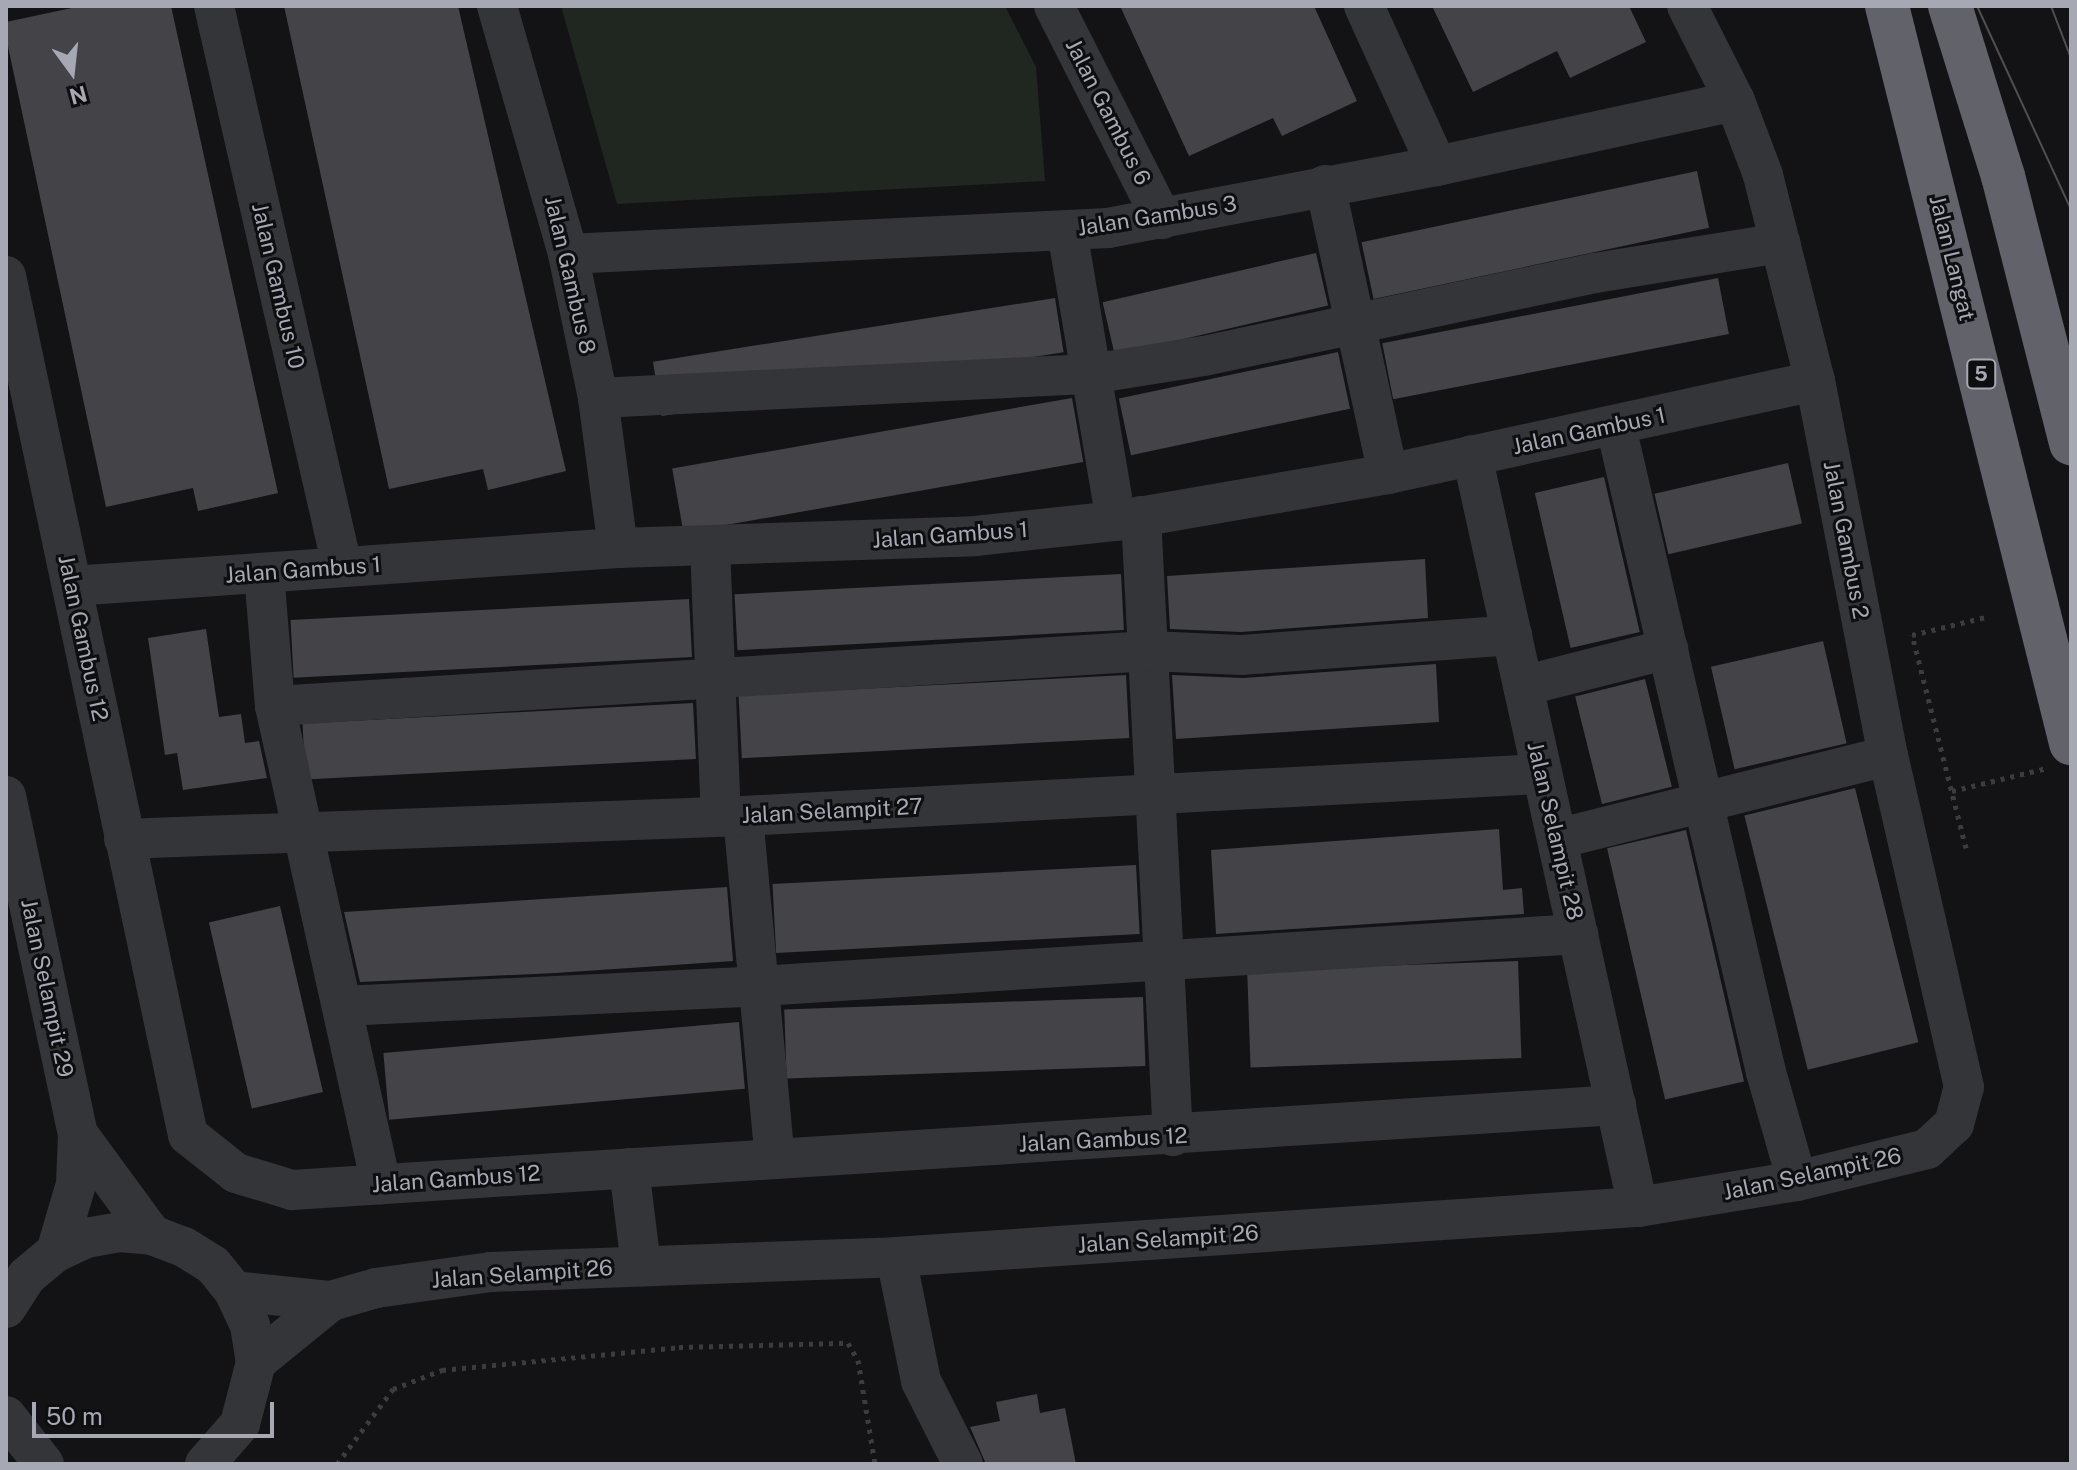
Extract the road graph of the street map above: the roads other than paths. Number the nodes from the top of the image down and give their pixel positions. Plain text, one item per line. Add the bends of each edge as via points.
1 (214, 6) edge
2 (497, 6) edge
3 (1054, 6) edge
4 (1364, 6) edge
5 (1687, 6) edge
6 (1887, 6) edge
7 (1950, 6) edge
8 (1735, 101) junction
9 (1437, 166) junction
10 (1325, 185) junction
11 (1162, 219) junction
12 (1067, 231) junction
13 (1781, 243) junction
14 (568, 254) junction
15 (6, 276) edge
16 (1355, 322) junction
17 (1091, 374) junction
18 (1815, 381) junction
19 (598, 398) junction
20 (1616, 427) junction
21 (2071, 440) edge
22 (1472, 455) junction
23 (1388, 474) junction
24 (1128, 518) junction
25 (710, 546) junction
26 (618, 548) junction
27 (342, 566) junction
28 (264, 573) junction
29 (72, 586) junction
30 (1512, 635) junction
31 (1668, 649) junction
32 (1149, 651) junction
33 (715, 676) junction
34 (1523, 686) junction
35 (275, 706) junction
36 (2064, 754) edge
37 (1888, 756) junction
38 (1540, 774) junction
39 (1159, 794) junction
40 (6, 796) edge
41 (1702, 803) junction
42 (732, 816) junction
43 (303, 836) junction
44 (124, 839) junction
45 (1557, 839) junction
46 (1578, 934) junction
47 (1166, 962) junction
48 (760, 986) junction
49 (342, 1006) junction
50 (1964, 1087) joint
51 (1616, 1105) junction
52 (78, 1134) junction
53 (1173, 1136) junction
54 (775, 1158) junction
55 (629, 1168) junction
56 (1797, 1181) junction
57 (381, 1184) junction
58 (1638, 1207) junction
59 (152, 1235) junction
60 (56, 1252) junction
61 (896, 1257) junction
62 (641, 1266) junction
63 (234, 1291) junction
64 (331, 1301) junction
65 (6, 1308) edge
66 (256, 1362) junction
67 (8, 1426) edge
68 (44, 1464) edge
69 (205, 1464) edge
70 (963, 1464) edge

1 - 27 street, Jalan Gambus 10
2 - 14 street, Jalan Gambus 8
3 - 11 street, Jalan Gambus 6
4 - 9 street
5 - 8 street, Jalan Gambus 2
6 - 36 highway, Jalan Langat / 5
7 - 21 highway via 2003,176
8 - 9 street, Jalan Gambus 3
8 - 13 street, Jalan Gambus 2
9 - 10 street, Jalan Gambus 3
10 - 11 street, Jalan Gambus 3
10 - 16 street
11 - 12 street, Jalan Gambus 3
12 - 14 street, Jalan Gambus 3
12 - 17 street
13 - 16 street via 1595,273
13 - 18 street, Jalan Gambus 2
14 - 19 street, Jalan Gambus 8
15 - 29 street, Jalan Gambus 12
16 - 17 street
16 - 23 street
17 - 19 street
17 - 24 street
18 - 20 street, Jalan Gambus 1
18 - 37 street, Jalan Gambus 2
19 - 26 street, Jalan Gambus 8
20 - 22 street, Jalan Gambus 1
20 - 31 street
22 - 23 street, Jalan Gambus 1
22 - 30 street, Jalan Selampit 28
23 - 24 street, Jalan Gambus 1
24 - 25 street, Jalan Gambus 1 via 975,536
24 - 32 street
25 - 26 street, Jalan Gambus 1
25 - 33 street
26 - 27 street, Jalan Gambus 1
27 - 28 street, Jalan Gambus 1
28 - 29 street, Jalan Gambus 1
28 - 35 street
29 - 44 street, Jalan Gambus 12
30 - 32 street via 1241,655
30 - 34 street, Jalan Selampit 28
31 - 34 street
31 - 41 street
32 - 33 street via 851,673
32 - 39 street
33 - 35 street
33 - 42 street
34 - 38 street, Jalan Selampit 28
35 - 43 street
37 - 41 street
37 - 50 street, Jalan Gambus 2
38 - 39 street, Jalan Selampit 27
38 - 45 street, Jalan Selampit 28
39 - 42 street, Jalan Selampit 27
39 - 47 street
40 - 52 street, Jalan Selampit 29
41 - 45 street
41 - 56 street
42 - 43 street, Jalan Selampit 27
42 - 48 street
43 - 44 street, Jalan Selampit 27
43 - 49 street
44 - 57 street, Jalan Gambus 12 via 188,1135 236,1173 292,1190
45 - 46 street, Jalan Selampit 28
46 - 47 street
46 - 51 street, Jalan Selampit 28
47 - 48 street
47 - 53 street
48 - 49 street
48 - 54 street
49 - 57 street
50 - 56 street, Jalan Selampit 26 via 1954,1124 1927,1149
51 - 53 street, Jalan Gambus 12
51 - 58 street, Jalan Selampit 28
52 - 59 street, Jalan Selampit 29
52 - 60 street, Jalan Selampit 29 via 76,1184
53 - 54 street, Jalan Gambus 12
54 - 55 street, Jalan Gambus 12
55 - 57 street, Jalan Gambus 12
55 - 62 street
56 - 58 street, Jalan Selampit 26
58 - 61 street, Jalan Selampit 26
59 - 60 street via 119,1232 86,1238
59 - 63 street via 213,1265
60 - 65 street via 27,1276
61 - 62 street, Jalan Selampit 26
61 - 70 street via 921,1381
62 - 64 street, Jalan Selampit 26 via 491,1272 376,1288
63 - 64 street, Jalan Selampit 26
63 - 66 street via 250,1325
64 - 66 street, Jalan Selampit 26
66 - 69 street via 240,1424
67 - 68 street

